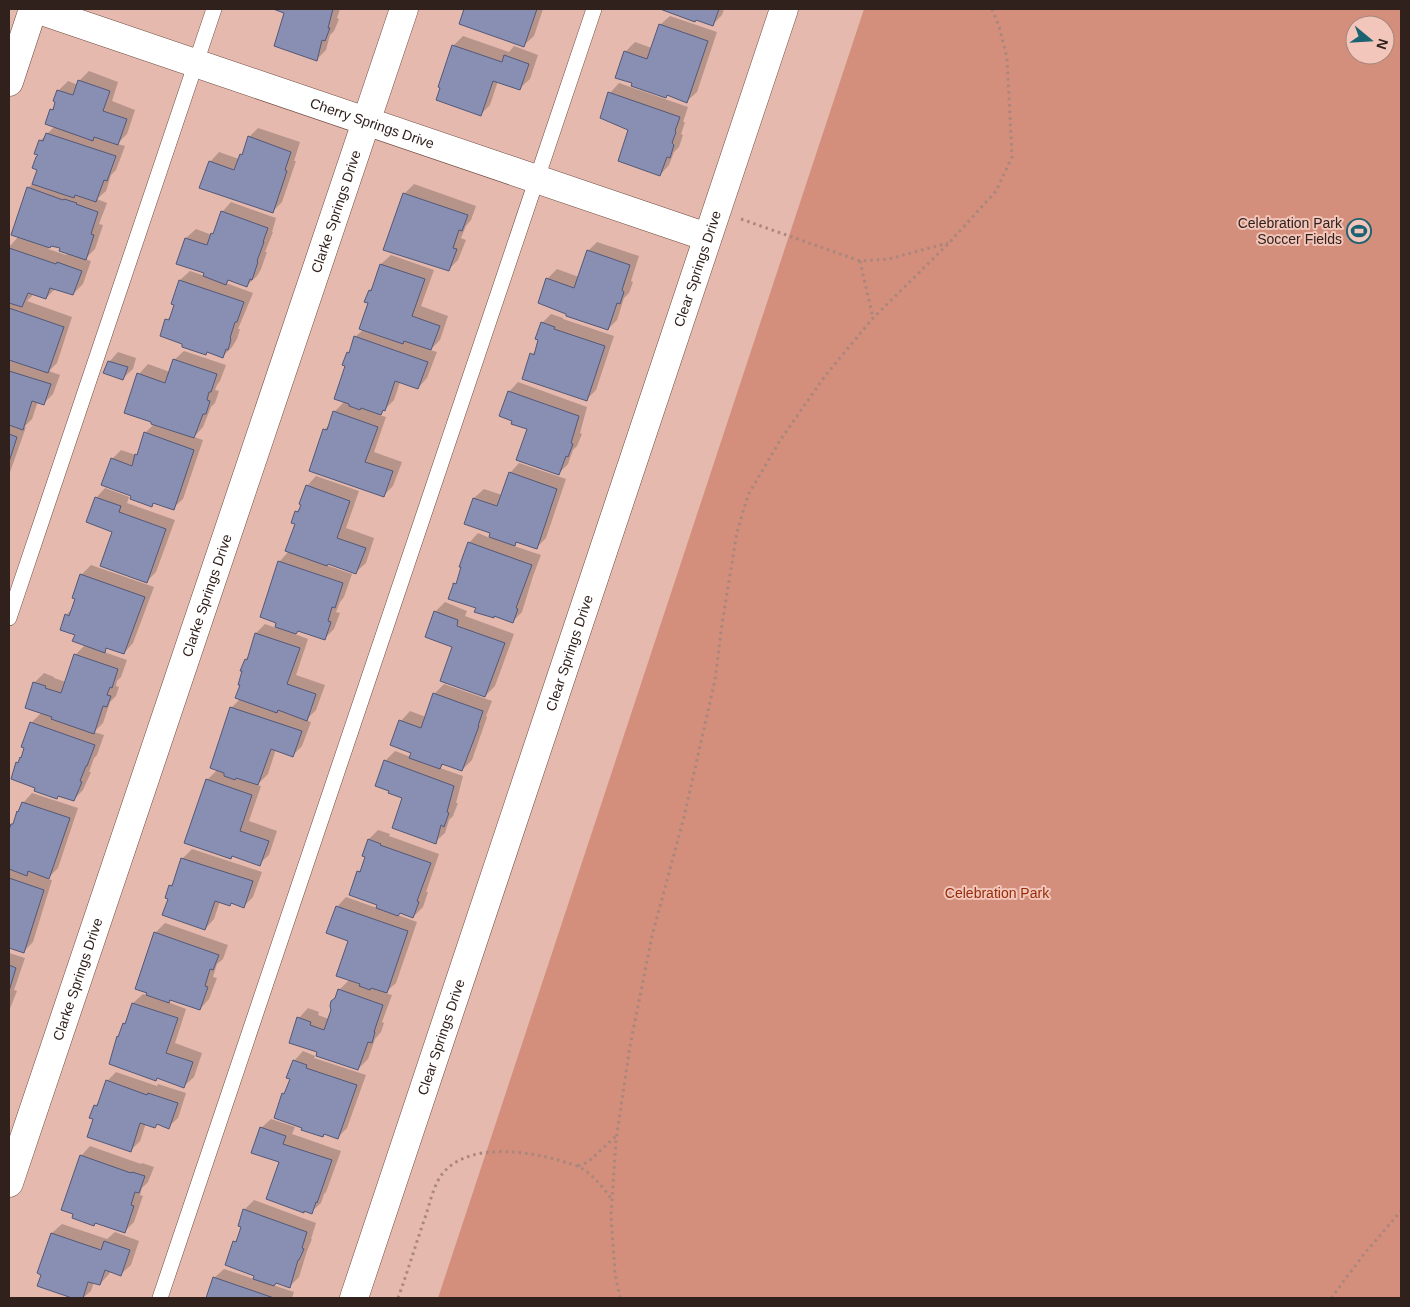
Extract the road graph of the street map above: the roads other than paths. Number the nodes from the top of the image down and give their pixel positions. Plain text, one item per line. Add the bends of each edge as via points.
1 (35, 9) edge
2 (214, 9) edge
3 (404, 9) edge
4 (594, 9) edge
5 (784, 9) edge
6 (196, 63) junction
7 (9, 82) edge
8 (366, 121) junction
9 (537, 179) junction
10 (707, 237) junction
11 (9, 618) edge
12 (9, 1182) edge
13 (160, 1298) edge
14 (354, 1298) edge

1 - 6 street, Cherry Springs Drive
1 - 7 street
2 - 6 lane
3 - 8 street, Clarke Springs Drive
4 - 9 lane
5 - 10 street, Clear Springs Drive
6 - 8 street, Cherry Springs Drive
6 - 11 lane
8 - 9 street, Cherry Springs Drive
8 - 12 street, Clarke Springs Drive
9 - 10 street, Cherry Springs Drive
9 - 13 lane
10 - 14 street, Clear Springs Drive

